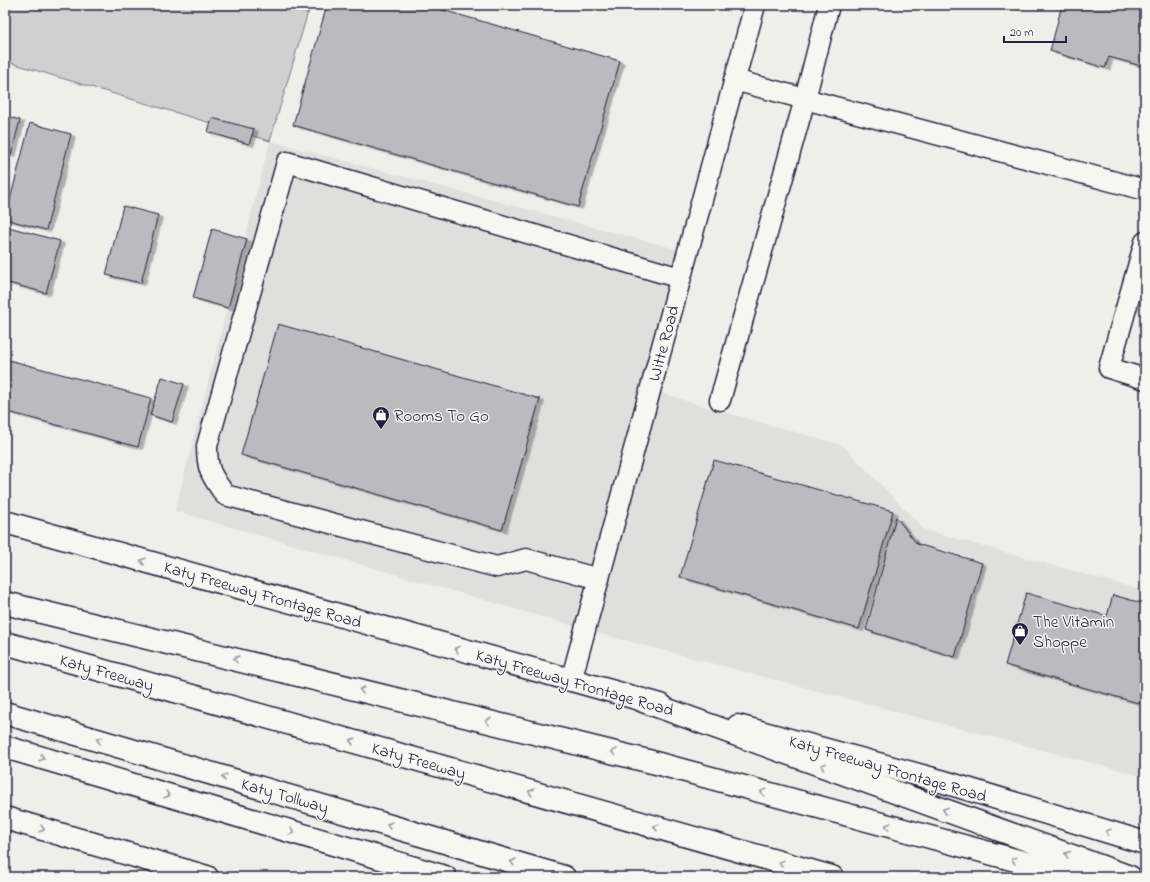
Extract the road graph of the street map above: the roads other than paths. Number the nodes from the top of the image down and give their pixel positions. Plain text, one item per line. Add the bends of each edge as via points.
1 (754, 5) edge
2 (829, 5) edge
3 (734, 80) junction
4 (805, 99) junction
5 (1145, 190) edge
6 (1145, 242) edge
7 (680, 278) junction
8 (1145, 379) edge
9 (720, 400) dead end
10 (5, 522) edge
11 (599, 579) junction
12 (5, 603) edge
13 (5, 643) edge
14 (572, 681) junction
15 (643, 701) junction
16 (5, 713) edge
17 (5, 748) edge
18 (5, 818) edge
19 (1145, 843) edge
20 (207, 877) edge
21 (445, 877) edge
22 (564, 877) edge
23 (832, 877) edge
24 (1078, 877) edge
25 (1130, 877) edge

1 - 3 street, Witte Road
2 - 4 street
3 - 4 street
3 - 7 street, Witte Road
4 - 5 street
4 - 9 street
6 - 8 street via 1110,368
7 - 11 street, Witte Road
7 - 11 street via 287,162 207,446 207,462 212,476 225,495 497,566 526,559
14 -> 10 main road, Katy Freeway Frontage Road
11 - 14 street, Witte Road
24 -> 12 main road via 652,762
23 -> 13 main road, Katy Freeway
14 - 15 main road, Katy Freeway Frontage Road
19 -> 15 main road, Katy Freeway Frontage Road via 941,781
25 -> 15 main road
22 -> 16 main road, Katy Tollway
17 -> 21 main road, Katy Tollway
18 -> 20 main road

